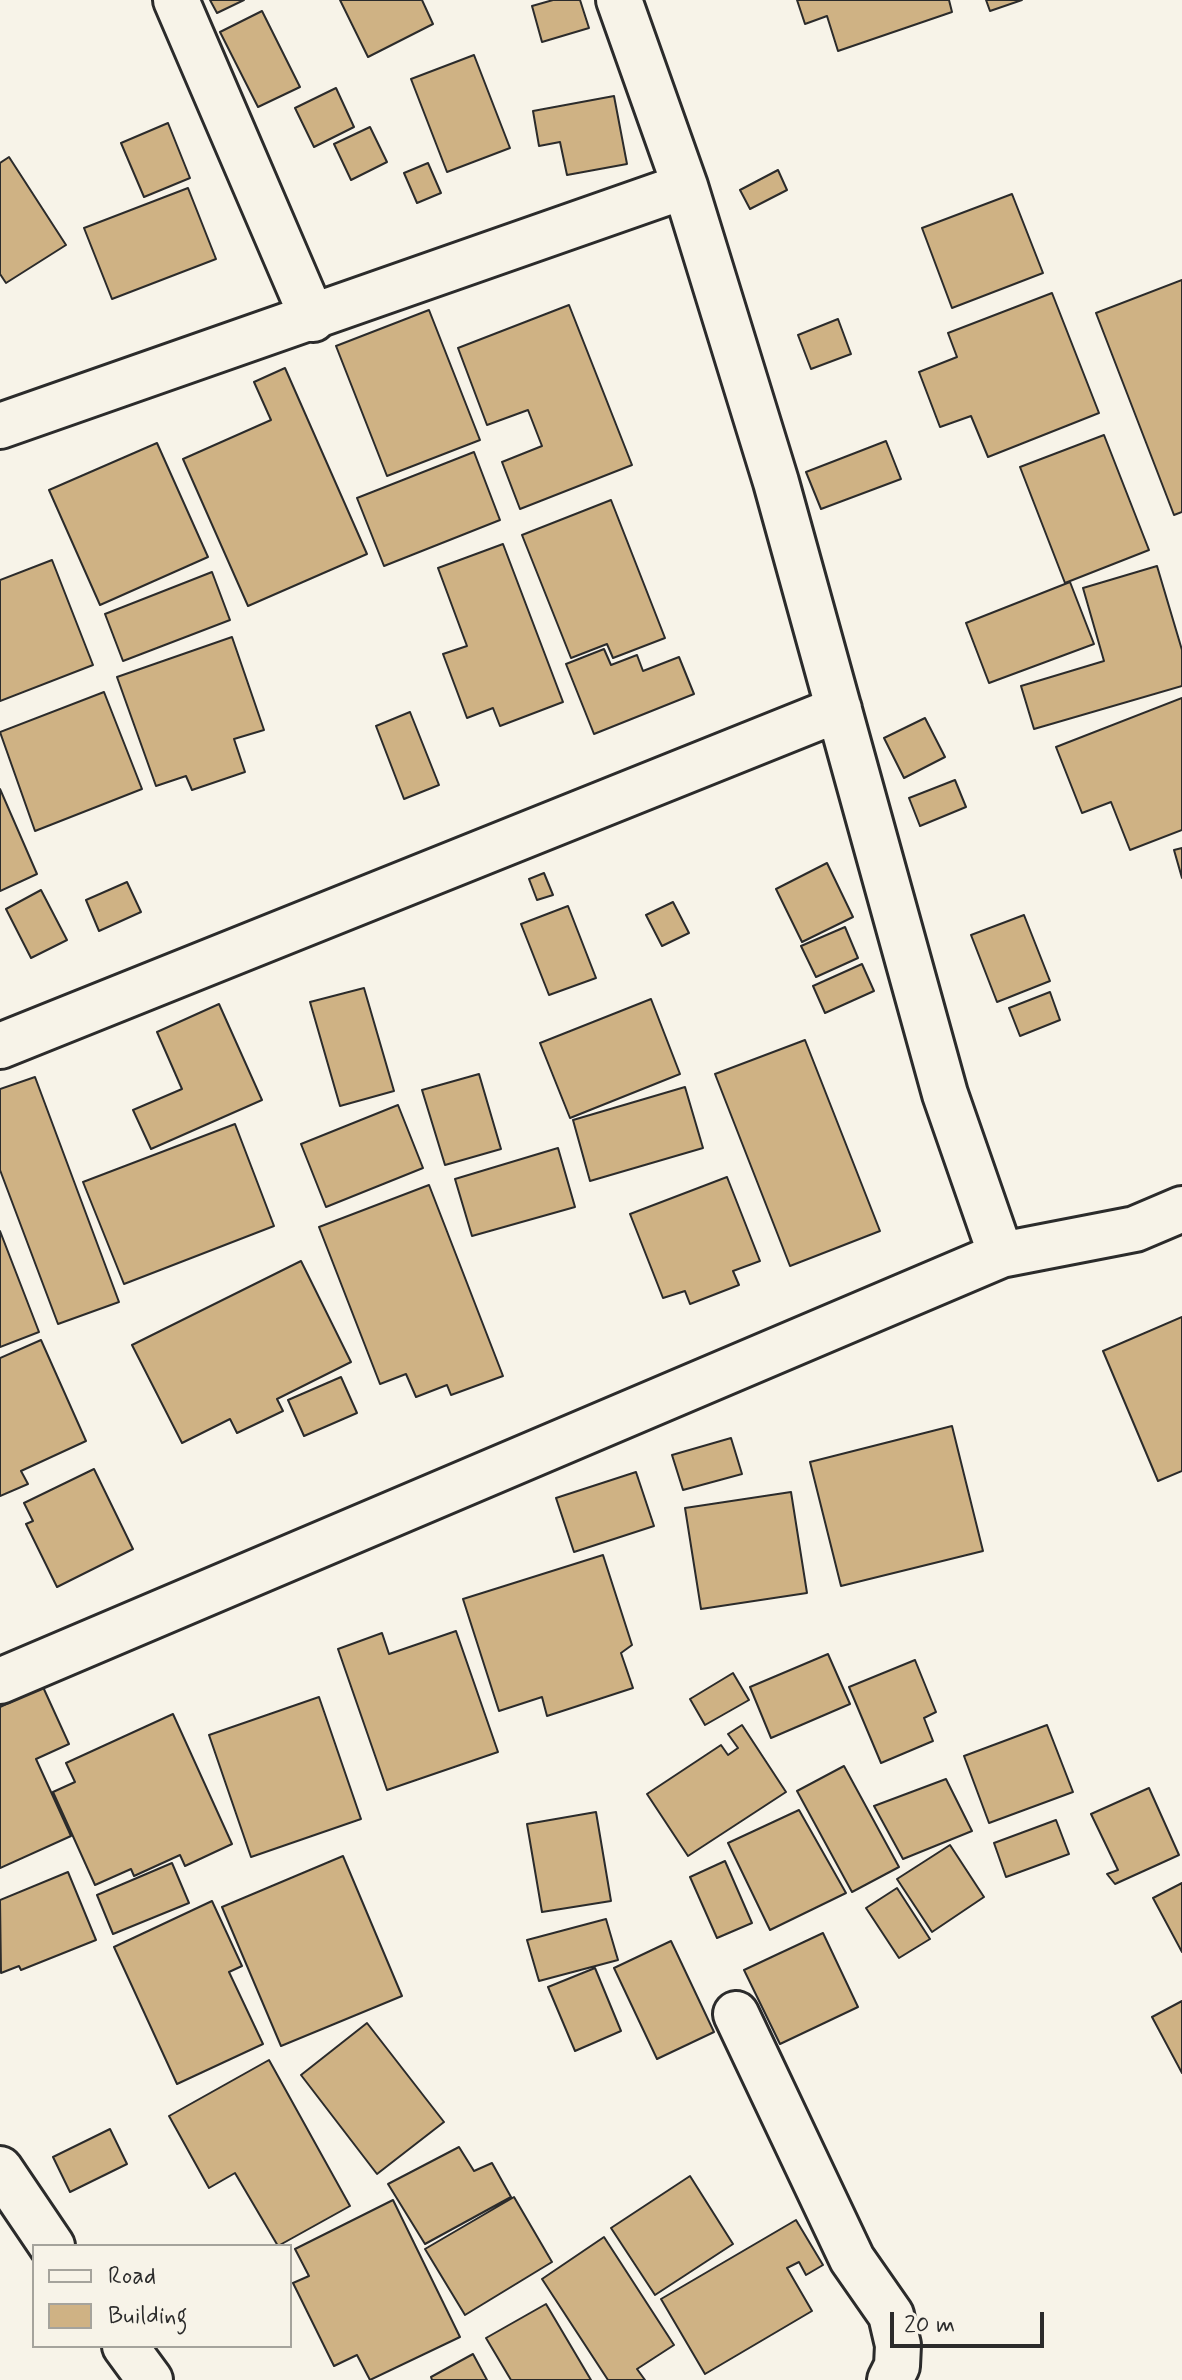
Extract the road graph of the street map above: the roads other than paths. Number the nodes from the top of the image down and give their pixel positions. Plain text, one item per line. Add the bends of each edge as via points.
1 (176, 0) edge
2 (619, 0) edge
3 (685, 186) junction
4 (313, 319) junction
5 (0, 426) edge
6 (839, 709) junction
7 (0, 1046) edge
8 (1182, 1209) edge
9 (1001, 1255) junction
10 (0, 1681) edge
11 (736, 2014) dead end
12 (0, 2169) edge
13 (51, 2244) edge
14 (126, 2348) edge
15 (150, 2380) edge
16 (890, 2380) edge

1 - 4 street
2 - 3 street
3 - 4 street
3 - 6 street
4 - 5 street
6 - 7 street
6 - 9 street via 945,1094
8 - 9 street via 1135,1229
9 - 10 street
11 - 16 street via 852,2259 891,2315 898,2355
12 - 13 street
14 - 15 street

